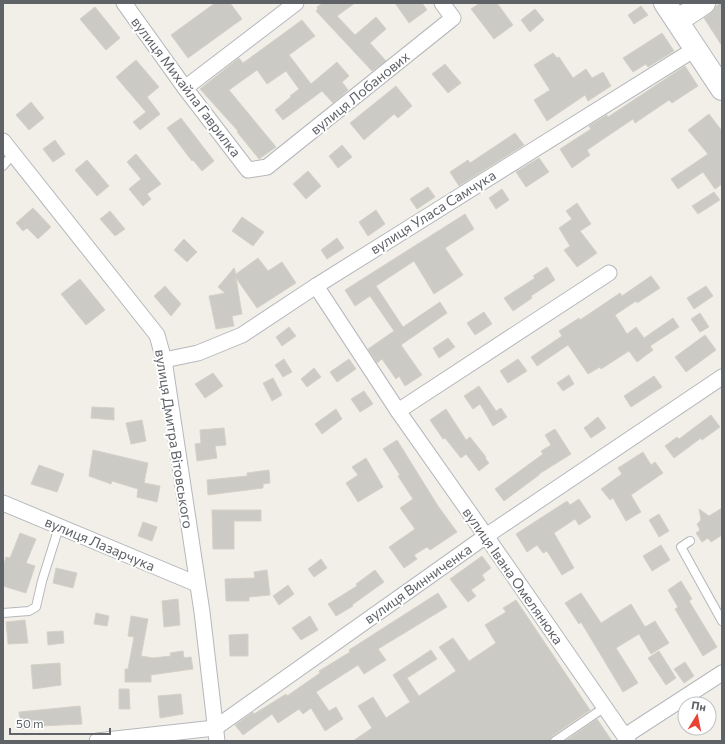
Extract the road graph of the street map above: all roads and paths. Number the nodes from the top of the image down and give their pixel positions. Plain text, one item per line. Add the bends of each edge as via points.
1 (124, 3) edge
2 (296, 3) edge
3 (442, 3) edge
4 (665, 3) edge
5 (704, 3) edge
6 (677, 21) junction
7 (695, 48) junction
8 (185, 88) junction
9 (722, 89) edge
10 (3, 141) edge
11 (13, 154) junction
12 (3, 166) edge
13 (248, 170) joint
14 (609, 273) dead end
15 (316, 286) junction
16 (164, 360) junction
17 (722, 377) edge
18 (398, 411) junction
19 (3, 503) edge
20 (59, 527) junction
21 (486, 536) junction
22 (690, 541) dead end
23 (197, 584) junction
24 (3, 613) edge
25 (722, 621) edge
26 (722, 673) edge
27 (605, 707) junction
28 (216, 735) edge
29 (626, 739) edge
30 (97, 741) edge
31 (555, 741) edge

1 - 8 street, вулиця Михайла Гаврилка
2 - 8 street
3 - 13 street, вулиця Лобанових via 453,18 266,167
4 - 6 street
5 - 6 street
6 - 7 street
7 - 9 street
7 - 15 street, вулиця Уласа Самчука
8 - 13 street, вулиця Михайла Гаврилка
10 - 11 street, вулиця Дмитра Вітовського
11 - 12 lane
11 - 16 street, вулиця Дмитра Вітовського via 157,335
14 - 18 street
15 - 16 street, вулиця Уласа Самчука via 242,335 198,352
15 - 18 street, вулиця Івана Омелянюка
16 - 23 street, вулиця Дмитра Вітовського
17 - 21 street, вулиця Винниченка
18 - 21 street, вулиця Івана Омелянюка
19 - 20 street, вулиця Лазарчука
20 - 23 street, вулиця Лазарчука
20 - 24 lane via 36,607 29,611
21 - 27 street, вулиця Івана Омелянюка
21 - 28 street, вулиця Винниченка
22 - 25 lane via 681,547
23 - 28 street, вулиця Дмитра Вітовського
26 - 29 street
27 - 29 street, вулиця Івана Омелянюка
27 - 31 lane
28 - 30 street, вулиця Винниченка

